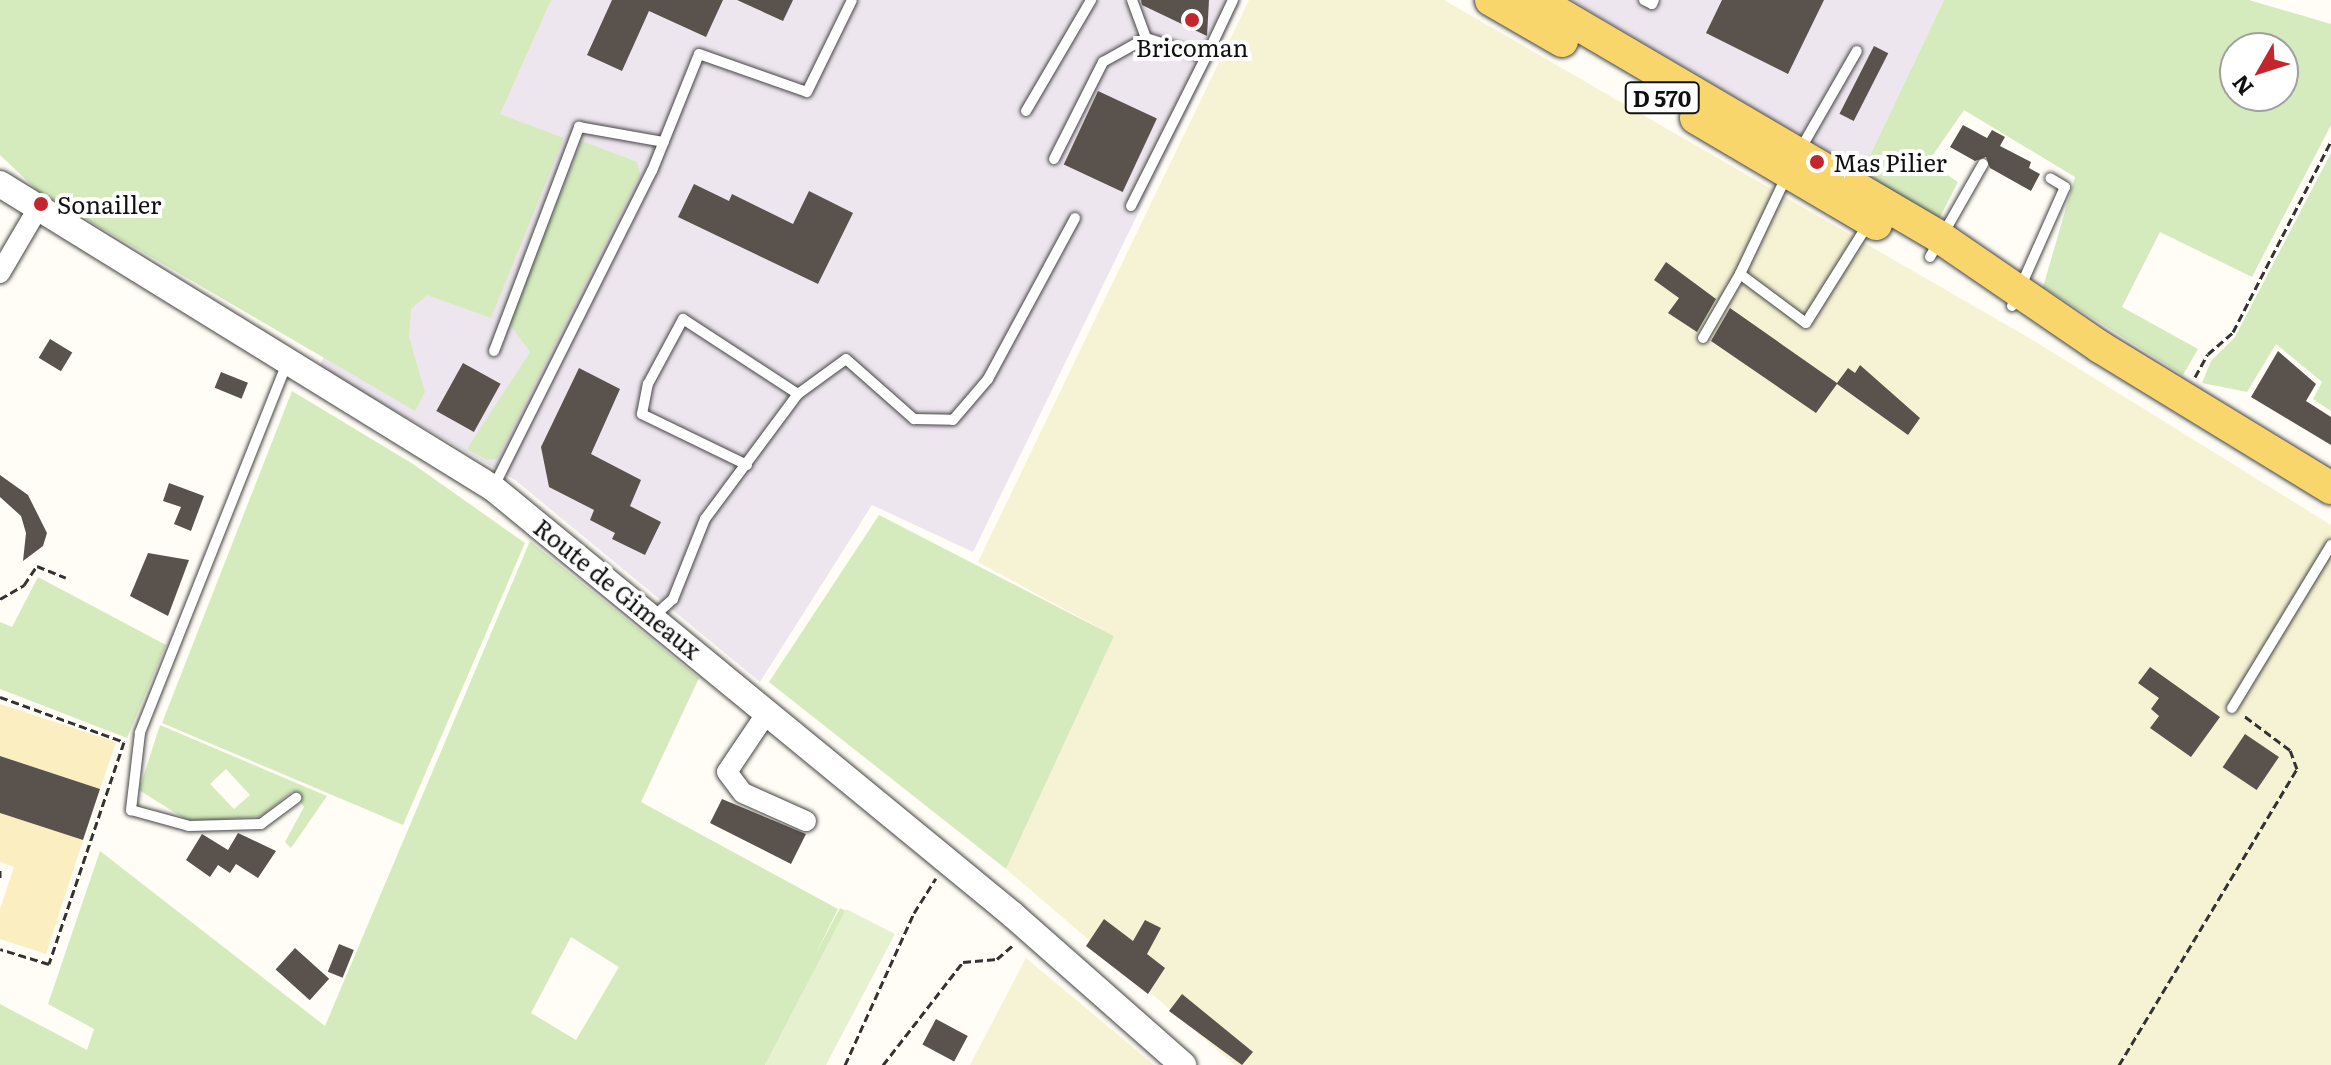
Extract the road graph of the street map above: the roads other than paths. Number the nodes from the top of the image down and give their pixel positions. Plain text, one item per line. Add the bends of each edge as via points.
1 (852, 0) edge
2 (1091, 0) edge
3 (1132, 0) edge
4 (1233, 0) edge
5 (1491, 0) edge
6 (1536, 0) edge
7 (1644, 0) edge
8 (1654, 0) edge
9 (1146, 38) junction
10 (1857, 51) dead end
11 (1206, 57) junction
12 (1026, 111) dead end
13 (664, 142) junction
14 (1054, 159) dead end
15 (1794, 162) junction
16 (1983, 164) dead end
17 (2050, 178) dead end
18 (0, 184) edge
19 (1131, 206) dead end
20 (37, 210) junction
21 (1875, 210) junction
22 (1075, 218) dead end
23 (1936, 247) junction
24 (0, 273) edge
25 (1740, 274) junction
26 (2016, 298) junction
27 (1703, 338) dead end
28 (494, 351) dead end
29 (288, 361) junction
30 (798, 394) junction
31 (747, 465) junction
32 (493, 488) junction
33 (2331, 488) edge
34 (2331, 545) edge
35 (653, 617) junction
36 (2232, 708) road end
37 (768, 711) junction
38 (296, 798) dead end
39 (806, 821) dead end
40 (1183, 1065) edge

1 - 13 lane via 807,92 699,54
2 - 12 lane
3 - 9 lane
4 - 11 lane
5 - 15 main road, D 570
6 - 15 main road, D 570
7 - 8 lane
9 - 11 lane
9 - 14 lane via 1103,62
10 - 15 lane
11 - 19 lane
13 - 28 lane via 579,127
13 - 32 lane
15 - 21 main road, D 570
15 - 25 lane
16 - 23 lane
17 - 26 lane via 2065,187
18 - 20 street, Route de Gimeaux
20 - 24 street
20 - 29 street, Route de Gimeaux
21 - 23 main road, D 570
21 - 25 lane via 1806,323
22 - 30 lane via 988,379 953,420 914,419 846,359
23 - 26 main road, D 570
25 - 27 lane
26 - 33 main road, D 570
29 - 32 street, Route de Gimeaux
29 - 38 lane via 140,733 131,810 189,826 261,824
30 - 31 lane
30 - 31 lane via 683,319 648,384 642,414
31 - 35 lane via 705,519 673,599
32 - 35 street, Route de Gimeaux
34 - 36 lane
35 - 37 street, Route de Gimeaux
37 - 39 street via 727,772 743,793
37 - 40 street, Route de Gimeaux

